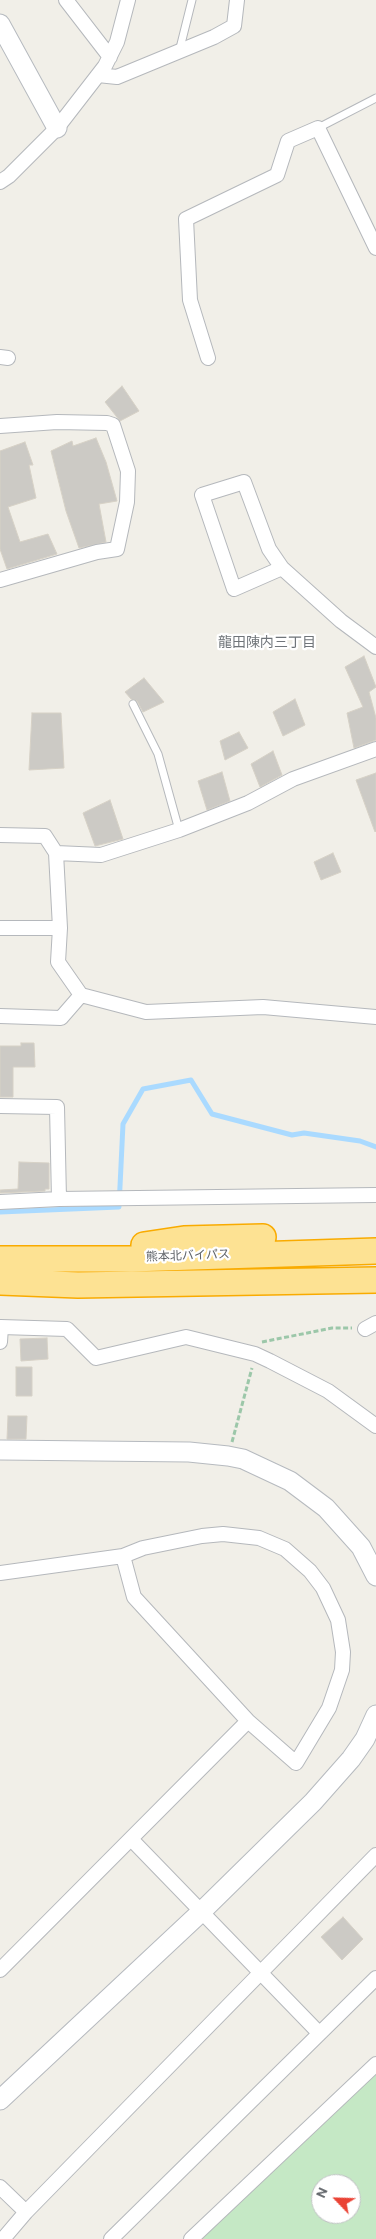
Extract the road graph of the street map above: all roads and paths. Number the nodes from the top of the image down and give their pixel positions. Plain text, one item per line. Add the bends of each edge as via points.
1 (66, 0) edge
2 (128, 0) edge
3 (192, 0) edge
4 (237, 0) edge
5 (0, 24) edge
6 (178, 52) junction
7 (110, 57) junction
8 (98, 75) junction
9 (376, 98) edge
10 (57, 128) junction
11 (318, 128) junction
12 (0, 182) edge
13 (376, 248) edge
14 (208, 358) dead end
15 (0, 426) edge
16 (282, 568) junction
17 (1, 576) edge
18 (376, 648) edge
19 (133, 704) dead end
20 (376, 749) edge
21 (179, 830) junction
22 (0, 836) edge
23 (56, 853) junction
24 (0, 928) edge
25 (60, 928) junction
26 (81, 994) junction
27 (0, 1016) edge
28 (376, 1017) edge
29 (0, 1106) edge
30 (376, 1195) edge
31 (59, 1200) junction
32 (0, 1202) edge
33 (376, 1235) edge
34 (376, 1251) edge
35 (58, 1258) junction
36 (0, 1259) edge
37 (368, 1281) edge
38 (0, 1282) edge
39 (370, 1326) edge
40 (0, 1342) edge
41 (256, 1354) junction
42 (376, 1426) edge
43 (0, 1450) edge
44 (228, 1456) junction
45 (122, 1556) junction
46 (0, 1572) edge
47 (376, 1576) edge
48 (376, 1715) edge
49 (248, 1721) junction
50 (130, 1839) junction
51 (376, 1856) edge
52 (201, 1912) junction
53 (0, 1970) edge
54 (260, 1973) junction
55 (376, 1978) edge
56 (319, 2033) junction
57 (376, 2064) edge
58 (0, 2100) edge
59 (0, 2187) edge
60 (26, 2212) junction
61 (3, 2239) edge
62 (111, 2239) edge
63 (190, 2239) edge

1 - 7 street
2 - 7 street
3 - 6 lane
4 - 6 street via 234,26
5 - 10 street
6 - 8 street via 117,77
7 - 8 street
8 - 10 street
9 - 11 lane
10 - 12 street
11 - 13 street
11 - 14 street via 288,141 277,175 186,218 190,300
15 - 17 street via 57,422 113,425 128,471 127,502 118,549
16 - 16 street via 269,549 244,482 202,495 234,589
16 - 18 street
19 - 21 lane via 158,754
20 - 21 street via 293,779 248,803
21 - 23 street via 101,856
22 - 23 street via 45,836
23 - 25 street
24 - 25 street
25 - 26 street via 58,962
26 - 27 street via 61,1018
26 - 28 street via 146,1012 263,1007
29 - 31 street via 57,1107
30 - 31 street
31 - 32 street
33 - 35 highway via 184,1239
34 - 35 highway, 熊本北バイパス via 131,1259
35 - 36 highway, 熊本北バイパス
37 - 38 highway, 熊本北バイパス via 78,1285
39 - 41 path via 332,1328 260,1342
40 - 41 street via 1,1327 67,1329 96,1358 186,1337
41 - 42 street via 311,1381
41 - 44 path
43 - 44 street via 190,1452
44 - 47 street via 265,1468 326,1508 361,1547
45 - 46 street
45 - 49 street via 134,1597
45 - 49 street via 143,1548 202,1536 242,1535 285,1549 296,1556 319,1582 333,1606 342,1632 342,1670 329,1708 296,1763
48 - 52 street via 365,1739 334,1779
49 - 50 street
50 - 52 street
50 - 53 street
51 - 54 street
52 - 54 street
52 - 58 street
54 - 56 street
54 - 60 street
55 - 56 street
56 - 62 street
57 - 63 street
59 - 60 street
60 - 61 street

